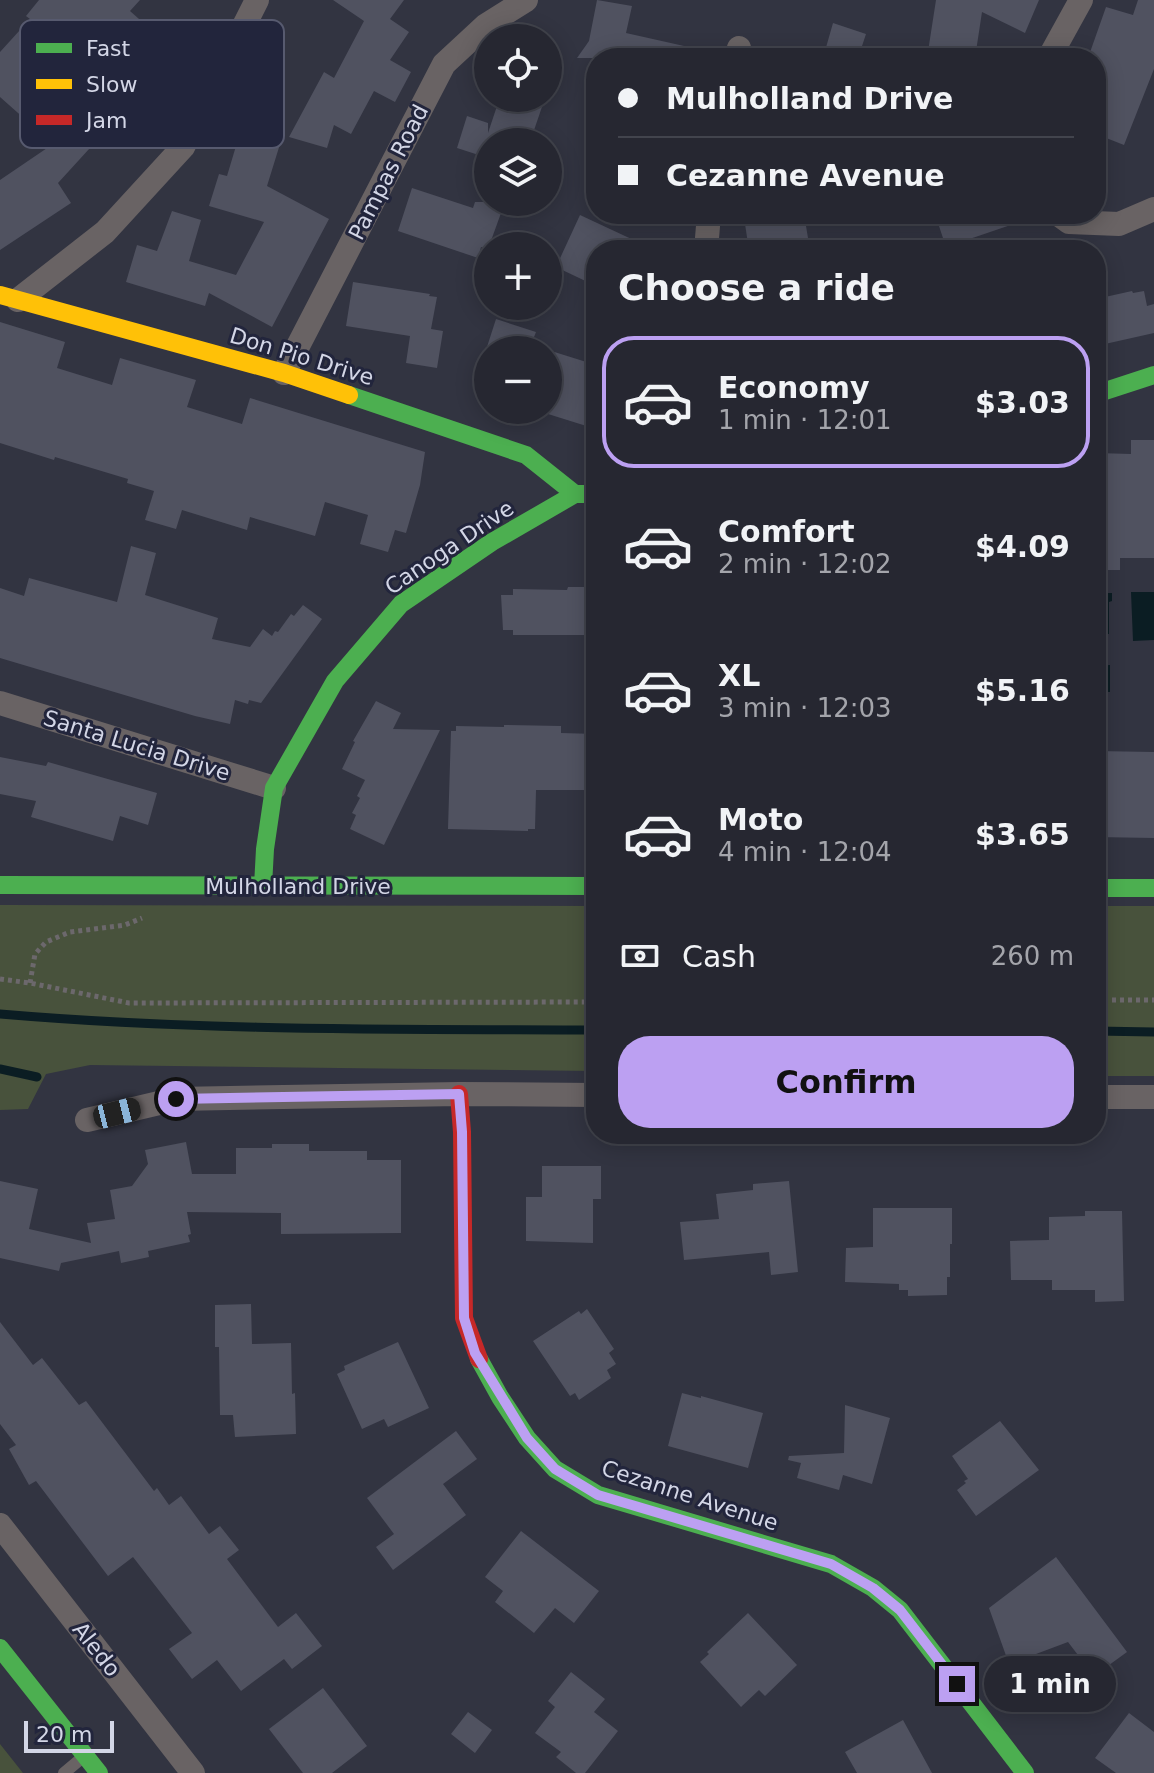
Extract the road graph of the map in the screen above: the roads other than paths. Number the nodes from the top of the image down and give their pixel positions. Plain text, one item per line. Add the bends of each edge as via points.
1 (257, 0) edge
2 (526, 0) edge
3 (1081, 0) edge
4 (247, 20) edge
5 (1055, 48) edge
6 (182, 148) edge
7 (1154, 209) edge
8 (1106, 223) edge
9 (9, 297) edge
10 (284, 373) junction
11 (1154, 375) edge
12 (1106, 391) edge
13 (575, 494) junction
14 (586, 494) edge
15 (0, 703) edge
16 (274, 788) junction
17 (0, 885) edge
18 (263, 886) junction
19 (586, 886) edge
20 (1106, 888) edge
21 (1154, 888) edge
22 (459, 1094) junction
23 (586, 1095) edge
24 (1106, 1097) edge
25 (1154, 1097) edge
26 (87, 1120) dead end
27 (0, 1525) edge
28 (0, 1648) edge
29 (85, 1755) junction
30 (64, 1773) edge
31 (99, 1773) edge
32 (193, 1773) edge
33 (1025, 1773) edge

1 - 4 street
2 - 10 street, Pampas Road via 485,26 444,64
3 - 5 street
6 - 9 street via 105,232
7 - 8 street via 1119,224
9 - 10 street, Don Pio Drive
10 - 13 street, Don Pio Drive via 526,455
11 - 12 street
13 - 14 street
13 - 16 street, Canoga Drive via 401,604 335,681
15 - 16 street, Santa Lucia Drive
16 - 18 street, Canoga Drive
17 - 18 street, Mulholland Drive
18 - 19 street, Mulholland Drive
20 - 21 street
22 - 23 street
22 - 26 street via 176,1099
22 - 33 street, Cezanne Avenue via 464,1318 475,1353 527,1438 555,1469 598,1495 831,1564 873,1588 900,1610
24 - 25 street
27 - 32 street, Aledo
28 - 29 street
29 - 30 lane
29 - 31 street

